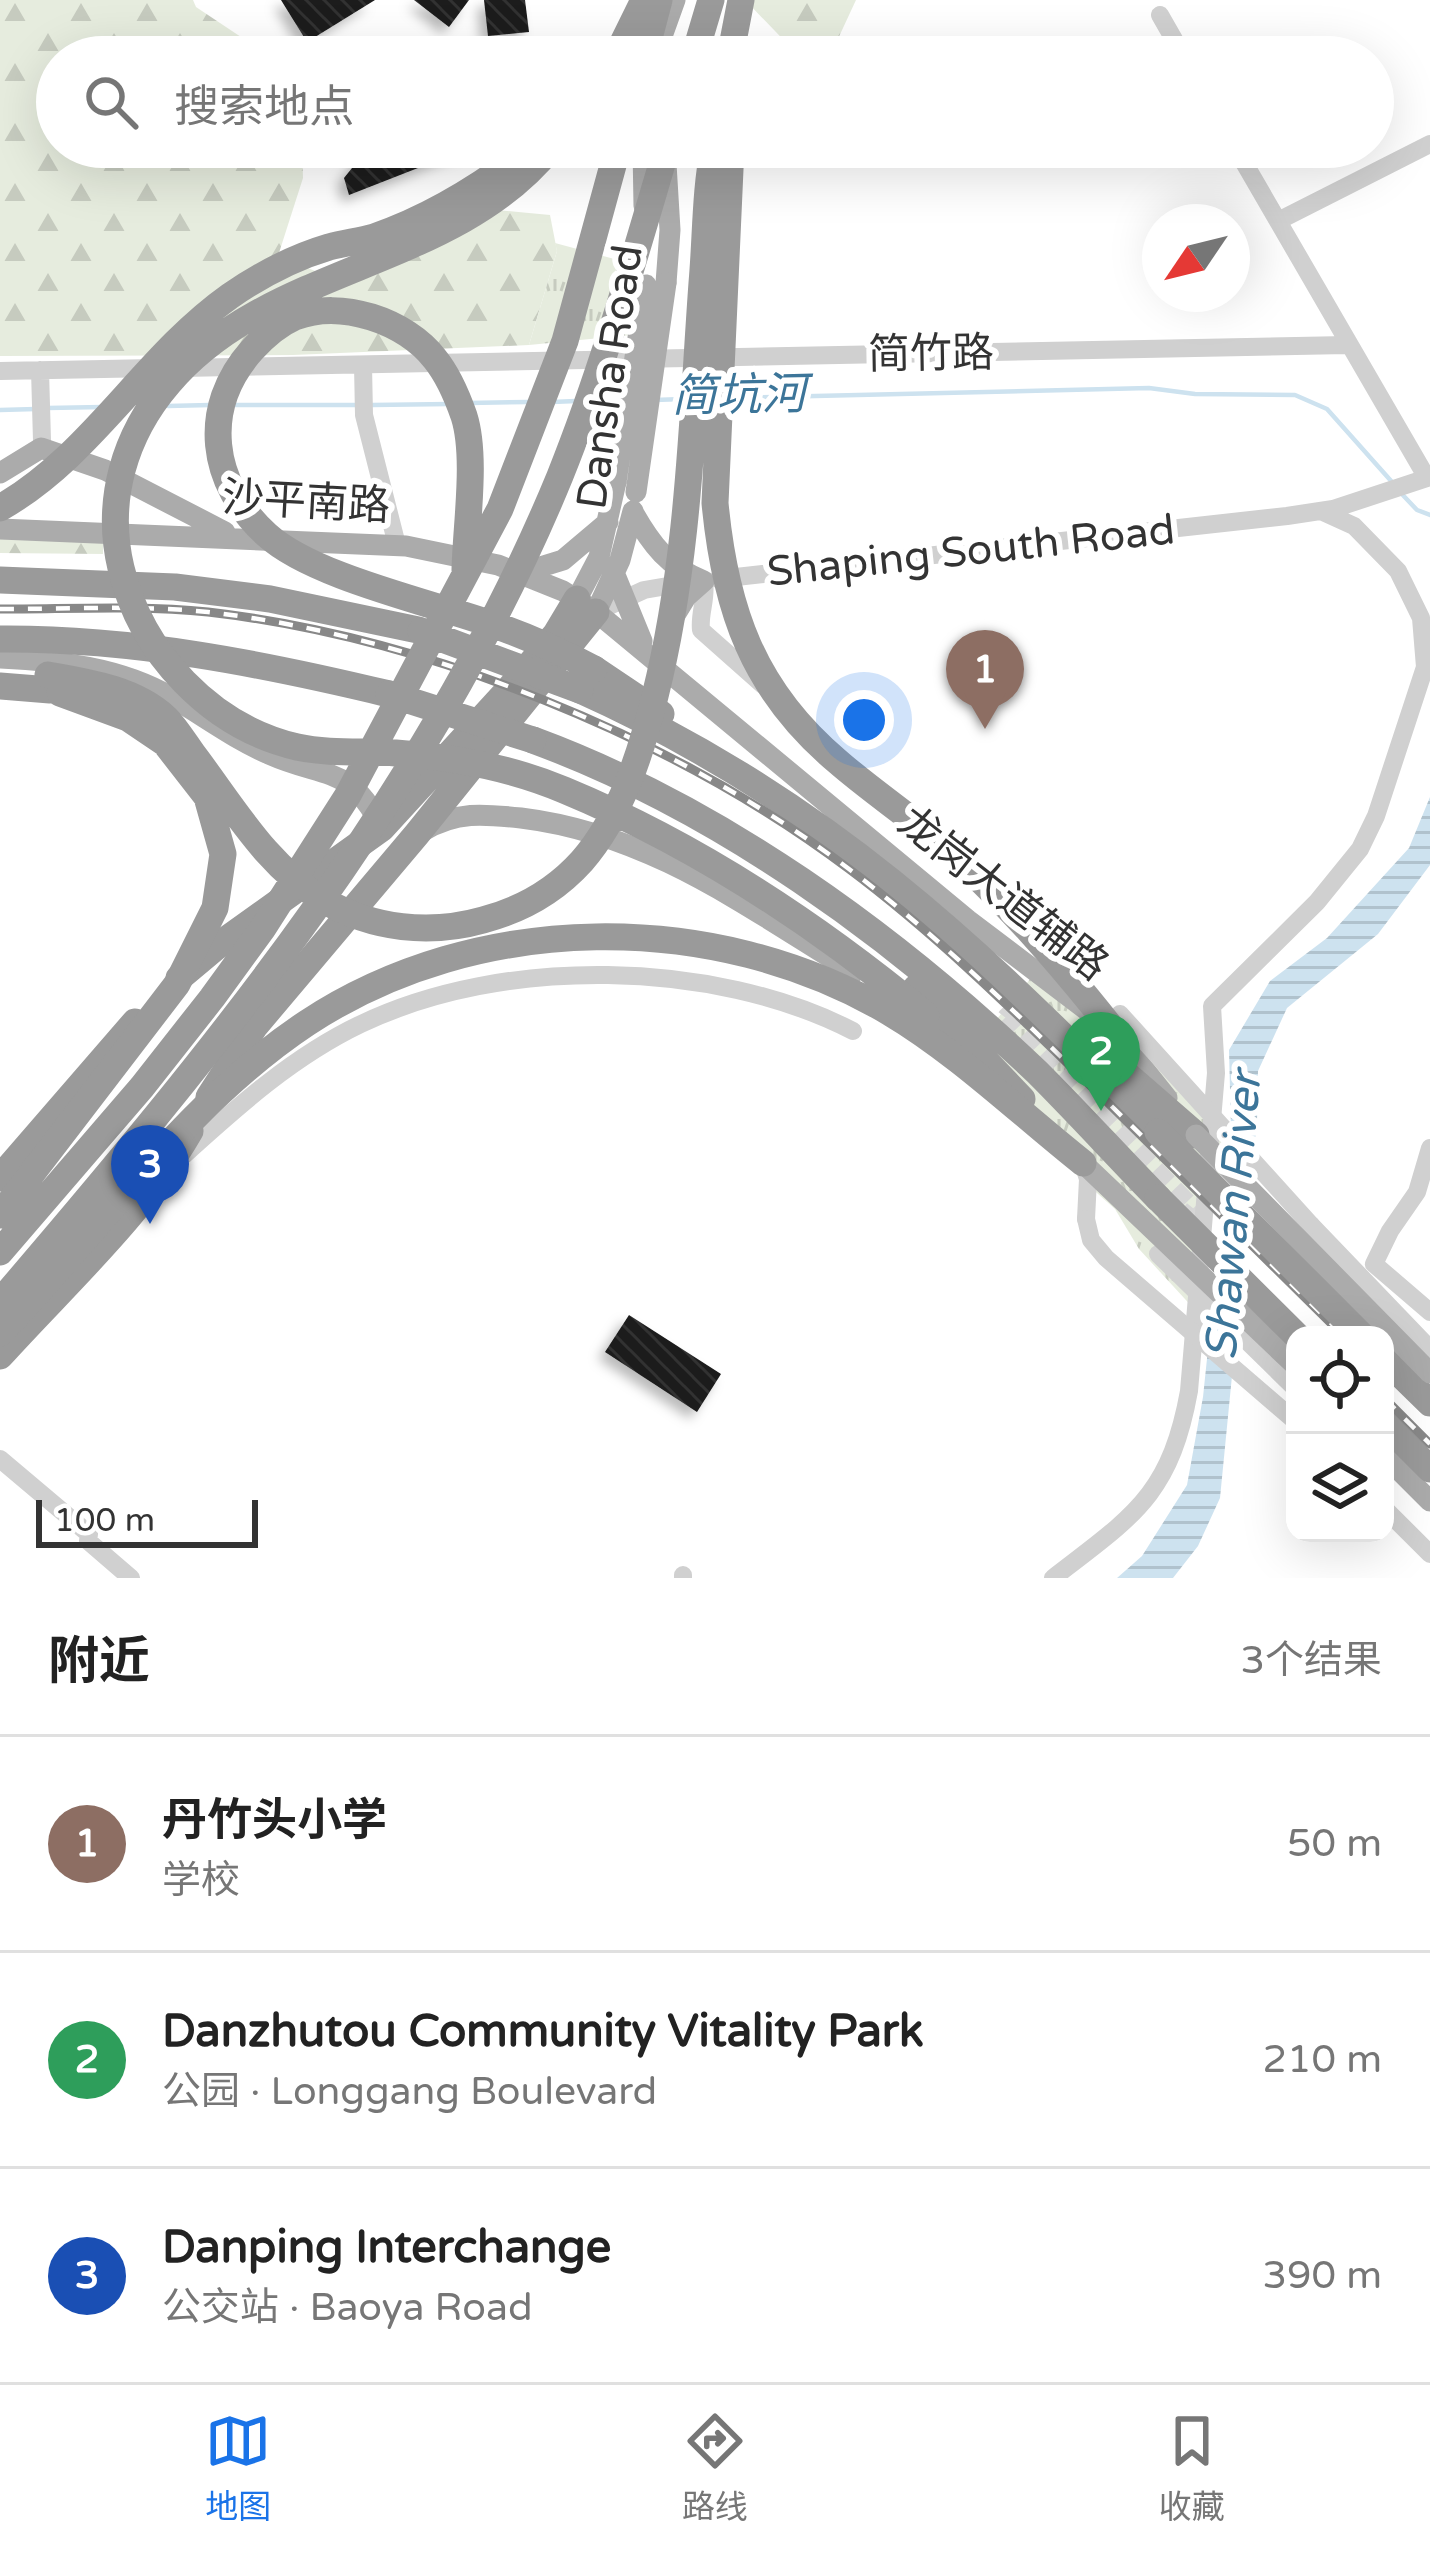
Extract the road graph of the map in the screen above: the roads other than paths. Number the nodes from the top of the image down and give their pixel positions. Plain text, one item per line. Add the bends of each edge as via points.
1 (644, 0) edge
2 (659, 0) edge
3 (675, 0) edge
4 (702, 0) edge
5 (711, 0) edge
6 (741, 0) edge
7 (1160, 15) dead end
8 (626, 36) edge
9 (650, 36) edge
10 (663, 36) edge
11 (689, 36) edge
12 (700, 36) edge
13 (735, 36) edge
14 (1172, 36) edge
15 (1430, 144) edge
16 (1394, 162) edge
17 (501, 168) edge
18 (532, 168) edge
19 (613, 168) edge
20 (645, 168) edge
21 (661, 168) edge
22 (668, 168) edge
23 (712, 168) edge
24 (730, 168) edge
25 (1247, 168) edge
26 (1383, 168) edge
27 (1278, 221) junction
28 (656, 284) junction
29 (1347, 345) junction
30 (363, 370) junction
31 (0, 371) edge
32 (40, 377) junction
33 (41, 444) junction
34 (0, 473) edge
35 (1422, 480) edge
36 (628, 496) junction
37 (0, 508) edge
38 (1321, 511) junction
39 (608, 522) junction
40 (0, 529) edge
41 (237, 538) junction
42 (397, 545) junction
43 (517, 572) junction
44 (615, 575) junction
45 (0, 580) edge
46 (540, 580) junction
47 (704, 581) junction
48 (464, 582) junction
49 (622, 598) junction
50 (574, 616) junction
51 (1426, 618) edge
52 (0, 639) edge
53 (0, 658) edge
54 (654, 658) junction
55 (0, 675) edge
56 (587, 680) junction
57 (49, 682) junction
58 (0, 686) edge
59 (705, 701) junction
60 (382, 828) junction
61 (418, 834) junction
62 (838, 908) junction
63 (926, 1015) junction
64 (1116, 1022) junction
65 (853, 1031) dead end
66 (249, 1035) junction
67 (290, 1066) junction
68 (1160, 1119) junction
69 (1196, 1135) junction
70 (1430, 1148) edge
71 (1083, 1163) junction
72 (167, 1170) junction
73 (0, 1178) edge
74 (1146, 1204) junction
75 (0, 1215) edge
76 (1085, 1219) junction
77 (0, 1252) edge
78 (1158, 1254) dead end
79 (1369, 1272) junction
80 (0, 1299) edge
81 (1430, 1312) edge
82 (30, 1323) junction
83 (1256, 1326) junction
84 (1286, 1326) edge
85 (1353, 1326) edge
86 (0, 1334) edge
87 (1286, 1347) edge
88 (1430, 1349) edge
89 (0, 1356) edge
90 (1286, 1356) edge
91 (1394, 1368) edge
92 (1430, 1372) edge
93 (1286, 1379) edge
94 (1430, 1403) edge
95 (1286, 1412) edge
96 (1394, 1433) edge
97 (0, 1460) edge
98 (1394, 1465) edge
99 (1430, 1469) edge
100 (1430, 1501) edge
101 (1394, 1518) edge
102 (1430, 1554) edge
103 (131, 1578) edge
104 (1053, 1578) edge

1 - 8 highway
2 - 9 highway
3 - 10 main road
4 - 11 main road
5 - 12 highway
6 - 13 highway
7 - 14 street
15 - 16 street
17 - 37 highway, bridge via 411,222 326,248 229,297 65,462
18 - 63 highway, bridge via 458,221 241,321 166,386 136,429 118,482 112,533 136,613 185,682 244,728 302,748 452,760 566,790 712,863 851,954
19 - 48 highway, bridge via 565,341
20 - 28 main road, Dansha Road
21 - 80 highway, bridge via 559,478 513,579 390,800 234,1021
22 - 28 main road, Dansha Road via 670,230
23 - 57 highway, bridge via 687,501 665,655 624,791 560,883 523,907 457,928 415,929 350,912 292,880 165,717 124,694
24 - 64 highway, bridge via 715,503 731,608 752,656 779,703 834,759 1001,898
25 - 27 street
26 - 27 street
27 - 29 street
28 - 36 main road, Dansha Road, bridge
29 - 30 street, 简竹路
29 - 35 street
30 - 32 street, 简竹路
30 - 42 street via 364,415
31 - 32 street, 简竹路
32 - 33 street
33 - 34 main road
33 - 41 main road
35 - 38 street, Shaping South Road
36 - 39 main road, Dansha Road
36 - 44 main road, Dansha Road
36 - 47 main road via 671,565
38 - 47 street, Shaping South Road
38 - 51 street via 1354,526 1384,554
39 - 43 main road via 563,560
39 - 50 main road, Dansha Road
40 - 41 main road, 沙平南路
41 - 42 main road, 沙平南路
42 - 43 main road, 沙平南路
43 - 46 main road, 沙平南路
44 - 49 main road
44 - 50 main road, Dansha Road
45 - 56 highway, bridge via 270,599 418,630
46 - 50 main road, 沙平南路
46 - 50 main road via 557,608
47 - 49 street, Shaping South Road
47 - 59 main road via 680,606 671,634 678,664
47 - 64 street via 701,630 710,640 986,874
48 - 56 highway, bridge via 466,421 433,355 372,316 333,312 296,317 263,339 219,400 217,433 225,474 268,536 297,556 495,625
48 - 77 highway, bridge via 348,795 263,928 142,1087
49 - 50 street, Shaping South Road
49 - 54 main road
50 - 54 main road, 龙岗大道辅路
50 - 60 highway
50 - 61 highway
51 - 104 street via 1420,687 1360,849 1212,1006 1216,1073 1180,1438 1162,1478 1129,1519
52 - 62 highway, bridge via 255,662 532,740 645,789
53 - 60 main road via 72,662 142,682 270,755 343,778 360,790
54 - 59 main road, 龙岗大道辅路
55 - 57 highway
56 - 68 highway via 668,718 857,851
57 - 58 highway
57 - 75 highway, bridge via 165,743 207,797 223,854 215,908 177,984
59 - 64 main road, 龙岗大道辅路 via 968,920
60 - 73 highway via 160,995
61 - 63 main road via 479,813 634,844
61 - 66 highway
62 - 71 highway
62 - 74 highway via 1036,1072
63 - 71 main road
64 - 69 main road, 龙岗大道辅路
64 - 79 street, bridge via 1311,1225
65 - 67 street via 761,994 566,976 430,996 360,1024
66 - 67 street via 260,1067
66 - 72 highway
67 - 72 street
68 - 69 highway
68 - 85 highway, bridge
69 - 92 main road, 龙岗大道辅路, bridge
70 - 79 street via 1417,1192
71 - 74 main road, bridge
71 - 76 street
71 - 86 highway, bridge via 921,1033 800,972 686,943 598,936 518,943 421,967 307,1023 201,1114
72 - 82 highway
74 - 76 street, bridge via 1113,1204
74 - 83 main road, bridge
74 - 84 highway, bridge
76 - 95 street, bridge via 1106,1258
78 - 93 street
79 - 81 street
79 - 88 street
80 - 82 highway
82 - 89 highway
83 - 87 highway, bridge
83 - 90 main road, bridge
91 - 94 highway
96 - 99 highway
97 - 103 street
98 - 100 main road
101 - 102 street

